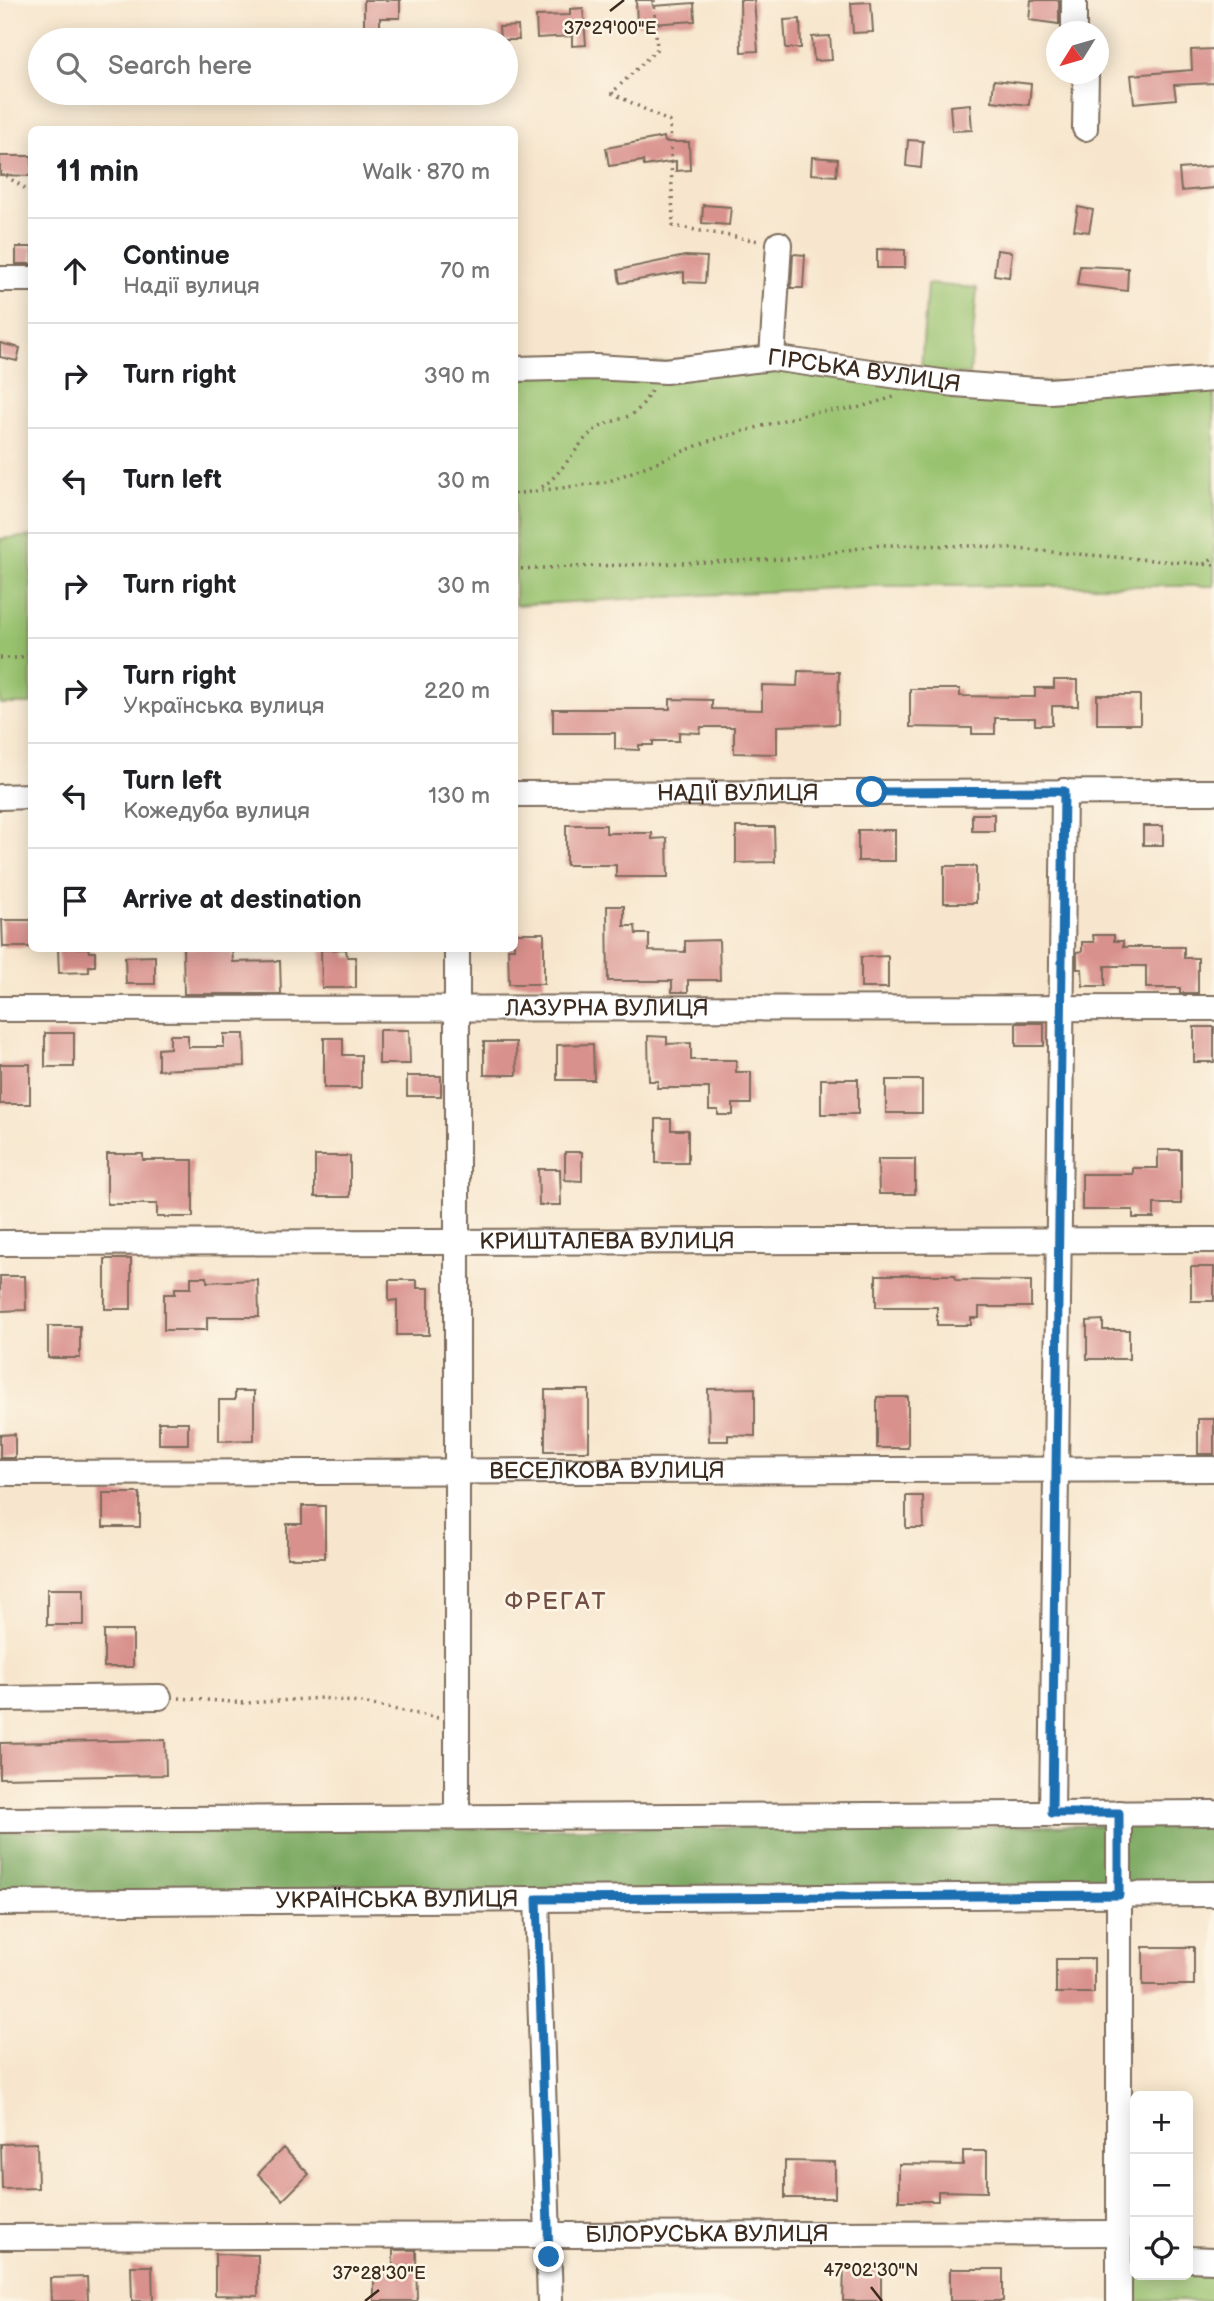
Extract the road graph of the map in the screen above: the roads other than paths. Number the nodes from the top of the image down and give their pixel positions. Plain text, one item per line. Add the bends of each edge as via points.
1 (1074, 0) edge
2 (1074, 21) edge
3 (1086, 84) edge
4 (1085, 128) dead end
5 (779, 244) road end
6 (0, 279) edge
7 (28, 279) edge
8 (772, 358) junction
9 (518, 369) edge
10 (1214, 379) edge
11 (1064, 791) junction
12 (1214, 792) edge
13 (518, 794) edge
14 (28, 796) edge
15 (0, 797) edge
16 (457, 952) edge
17 (1062, 1008) junction
18 (1214, 1008) edge
19 (0, 1009) edge
20 (457, 1009) junction
21 (1059, 1240) junction
22 (1214, 1240) edge
23 (457, 1241) junction
24 (0, 1242) edge
25 (1214, 1469) edge
26 (1056, 1470) junction
27 (457, 1472) junction
28 (0, 1474) edge
29 (159, 1697) road end
30 (0, 1699) edge
31 (1052, 1813) junction
32 (1119, 1813) junction
33 (1214, 1813) edge
34 (457, 1817) junction
35 (0, 1821) edge
36 (1214, 1894) edge
37 (1119, 1895) junction
38 (537, 1899) junction
39 (0, 1903) edge
40 (1119, 2233) junction
41 (548, 2235) junction
42 (0, 2237) edge
43 (1127, 2258) edge
44 (1193, 2259) edge
45 (1214, 2260) edge
46 (550, 2301) edge
47 (1119, 2301) edge

1 - 2 street
3 - 4 street
5 - 8 street
6 - 7 street
8 - 9 street, ГІРСЬКА ВУЛИЦЯ via 664,371
8 - 10 street, ГІРСЬКА ВУЛИЦЯ via 954,384 1049,391
11 - 12 street, НАДІЇ ВУЛИЦЯ
11 - 13 street, НАДІЇ ВУЛИЦЯ
11 - 17 street
14 - 15 street
16 - 20 street
17 - 18 street, ЛАЗУРНА ВУЛИЦЯ
17 - 20 street, ЛАЗУРНА ВУЛИЦЯ
17 - 21 street
19 - 20 street, ЛАЗУРНА ВУЛИЦЯ
20 - 23 street
21 - 22 street, КРИШТАЛЕВА ВУЛИЦЯ
21 - 23 street, КРИШТАЛЕВА ВУЛИЦЯ
21 - 26 street
23 - 24 street, КРИШТАЛЕВА ВУЛИЦЯ
23 - 27 street
25 - 26 street, ВЕСЕЛКОВА ВУЛИЦЯ
26 - 27 street, ВЕСЕЛКОВА ВУЛИЦЯ
26 - 31 street
27 - 28 street, ВЕСЕЛКОВА ВУЛИЦЯ
27 - 34 street
29 - 30 street
31 - 32 street
31 - 34 street
32 - 33 street
32 - 37 street
34 - 35 street
36 - 37 street, УКРАЇНСЬКА ВУЛИЦЯ
37 - 38 street, УКРАЇНСЬКА ВУЛИЦЯ
37 - 40 street
38 - 39 street, УКРАЇНСЬКА ВУЛИЦЯ
38 - 41 street
40 - 41 street, БІЛОРУСЬКА ВУЛИЦЯ
40 - 43 street
41 - 42 street, БІЛОРУСЬКА ВУЛИЦЯ
41 - 46 street
43 - 47 street
44 - 45 street

